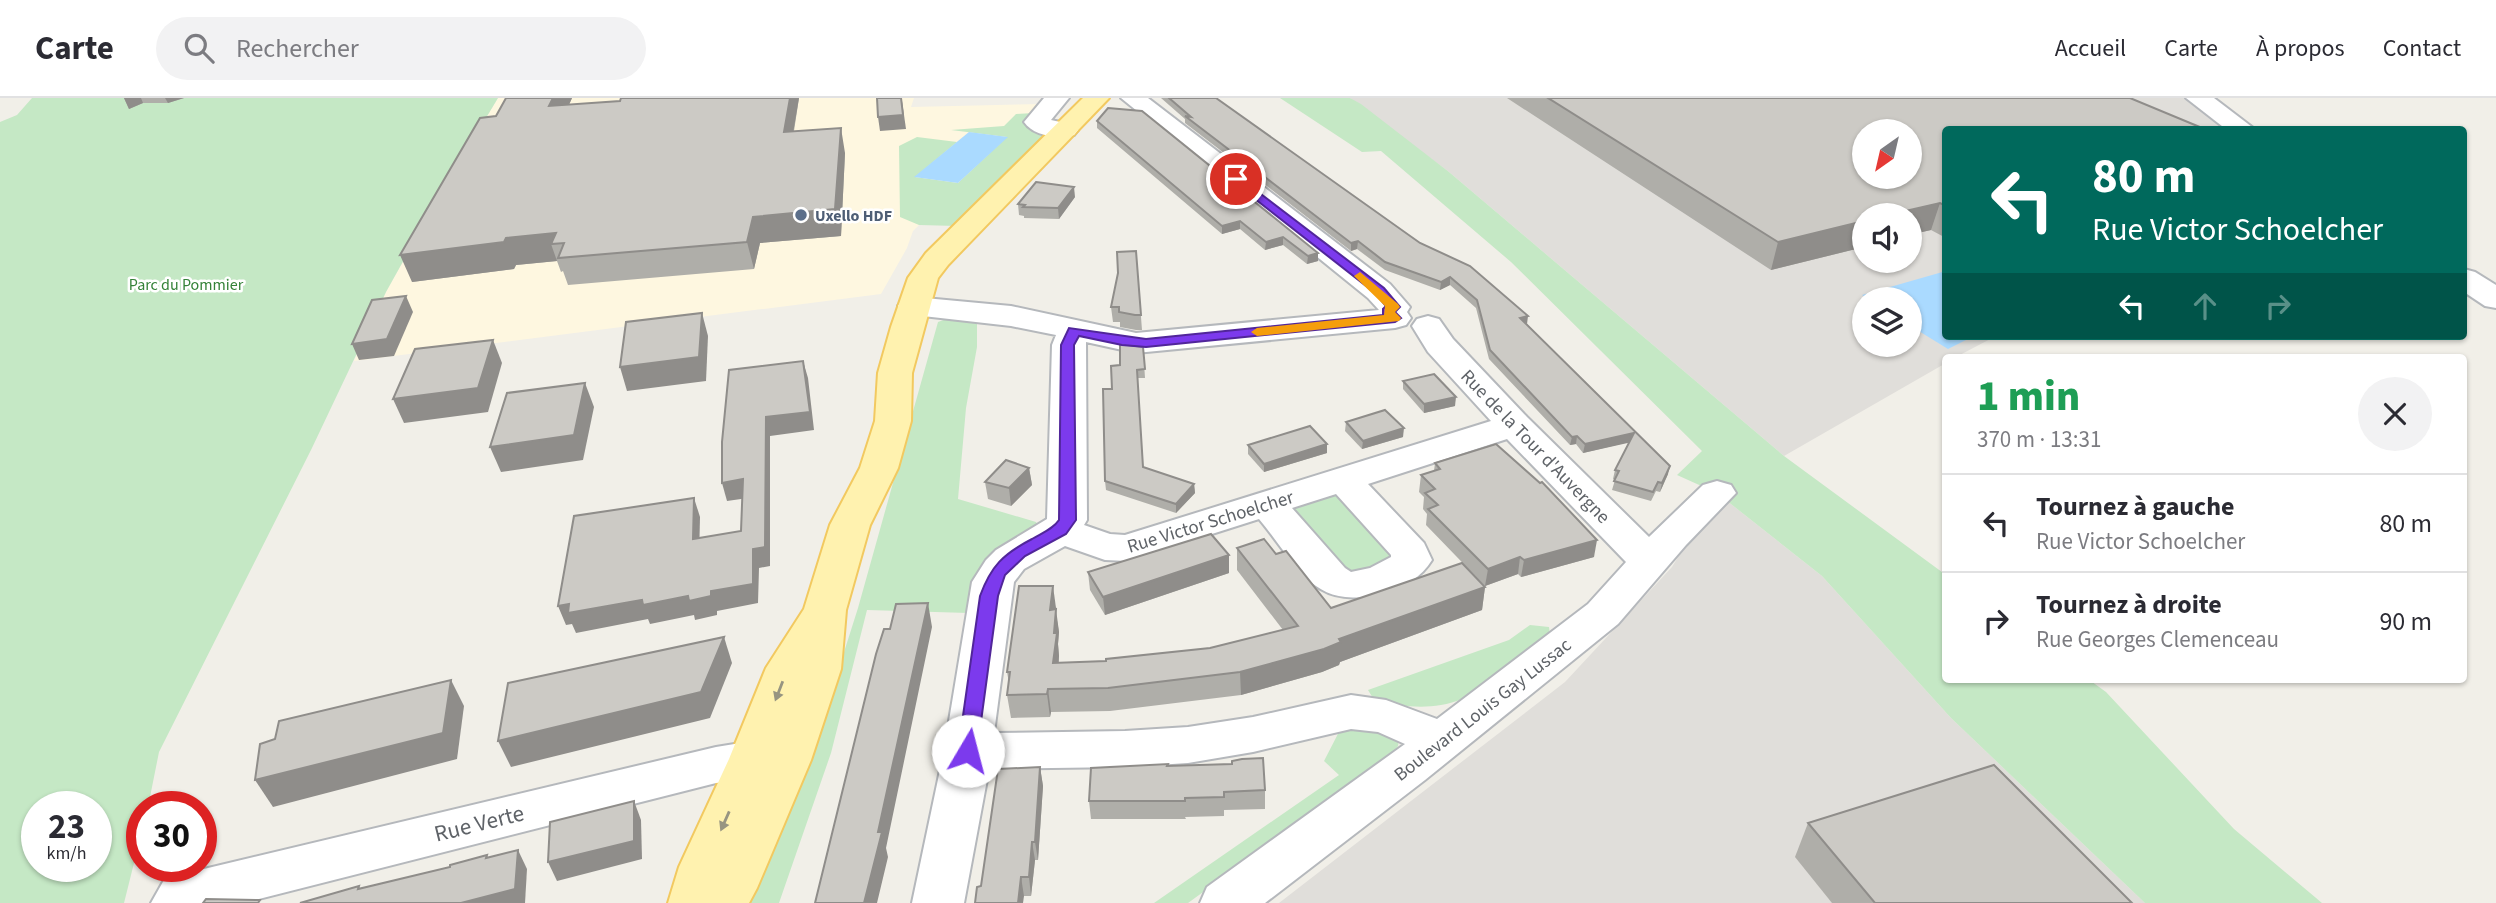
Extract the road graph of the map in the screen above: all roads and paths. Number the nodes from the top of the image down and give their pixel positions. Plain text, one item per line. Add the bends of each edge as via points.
1 (1057, 98) edge
2 (1097, 98) edge
3 (1133, 98) edge
4 (2198, 98) edge
5 (2238, 126) edge
6 (1065, 130) junction
7 (2467, 280) edge
8 (2496, 299) edge
9 (914, 306) junction
10 (1405, 317) junction
11 (1074, 331) junction
12 (1514, 425) junction
13 (1343, 480) junction
14 (1717, 494) dead end
15 (1268, 503) junction
16 (1060, 530) junction
17 (1649, 561) junction
18 (1441, 741) junction
19 (968, 751) junction
20 (770, 760) junction
21 (177, 903) edge
22 (694, 903) edge
23 (722, 903) edge
24 (938, 903) edge
25 (1226, 903) edge

1 - 6 street via 1036,122
2 - 6 main road
3 - 10 street, Rue de la Tour d'Auvergne via 1379,291
4 - 5 street
6 - 9 main road via 937,259 923,278
7 - 8 street
9 - 11 street via 1011,316
9 - 20 main road via 895,373 893,421 879,468 850,525 825,610 819,668
10 - 11 street via 1146,343
10 - 12 street, Rue de la Tour d'Auvergne via 1440,345
11 - 16 street via 1068,345 1068,520
12 - 13 street, Rue Victor Schoelcher
12 - 17 street, Rue de la Tour d'Auvergne
13 - 15 street, Rue Victor Schoelcher
13 - 15 street via 1410,552 1412,560 1406,568 1358,586 1341,584 1330,578
14 - 17 street, Boulevard Louis Gay Lussac
15 - 16 street, Rue Victor Schoelcher via 1121,549
16 - 19 street via 1010,558 997,572
17 - 18 street, Boulevard Louis Gay Lussac via 1603,614
18 - 19 street via 1364,711 1188,745
18 - 25 street, Boulevard Louis Gay Lussac
19 - 24 street
20 - 21 street, Rue Verte via 702,768 183,895
20 -> 22 main road via 705,867
20 - 23 main road via 739,873

